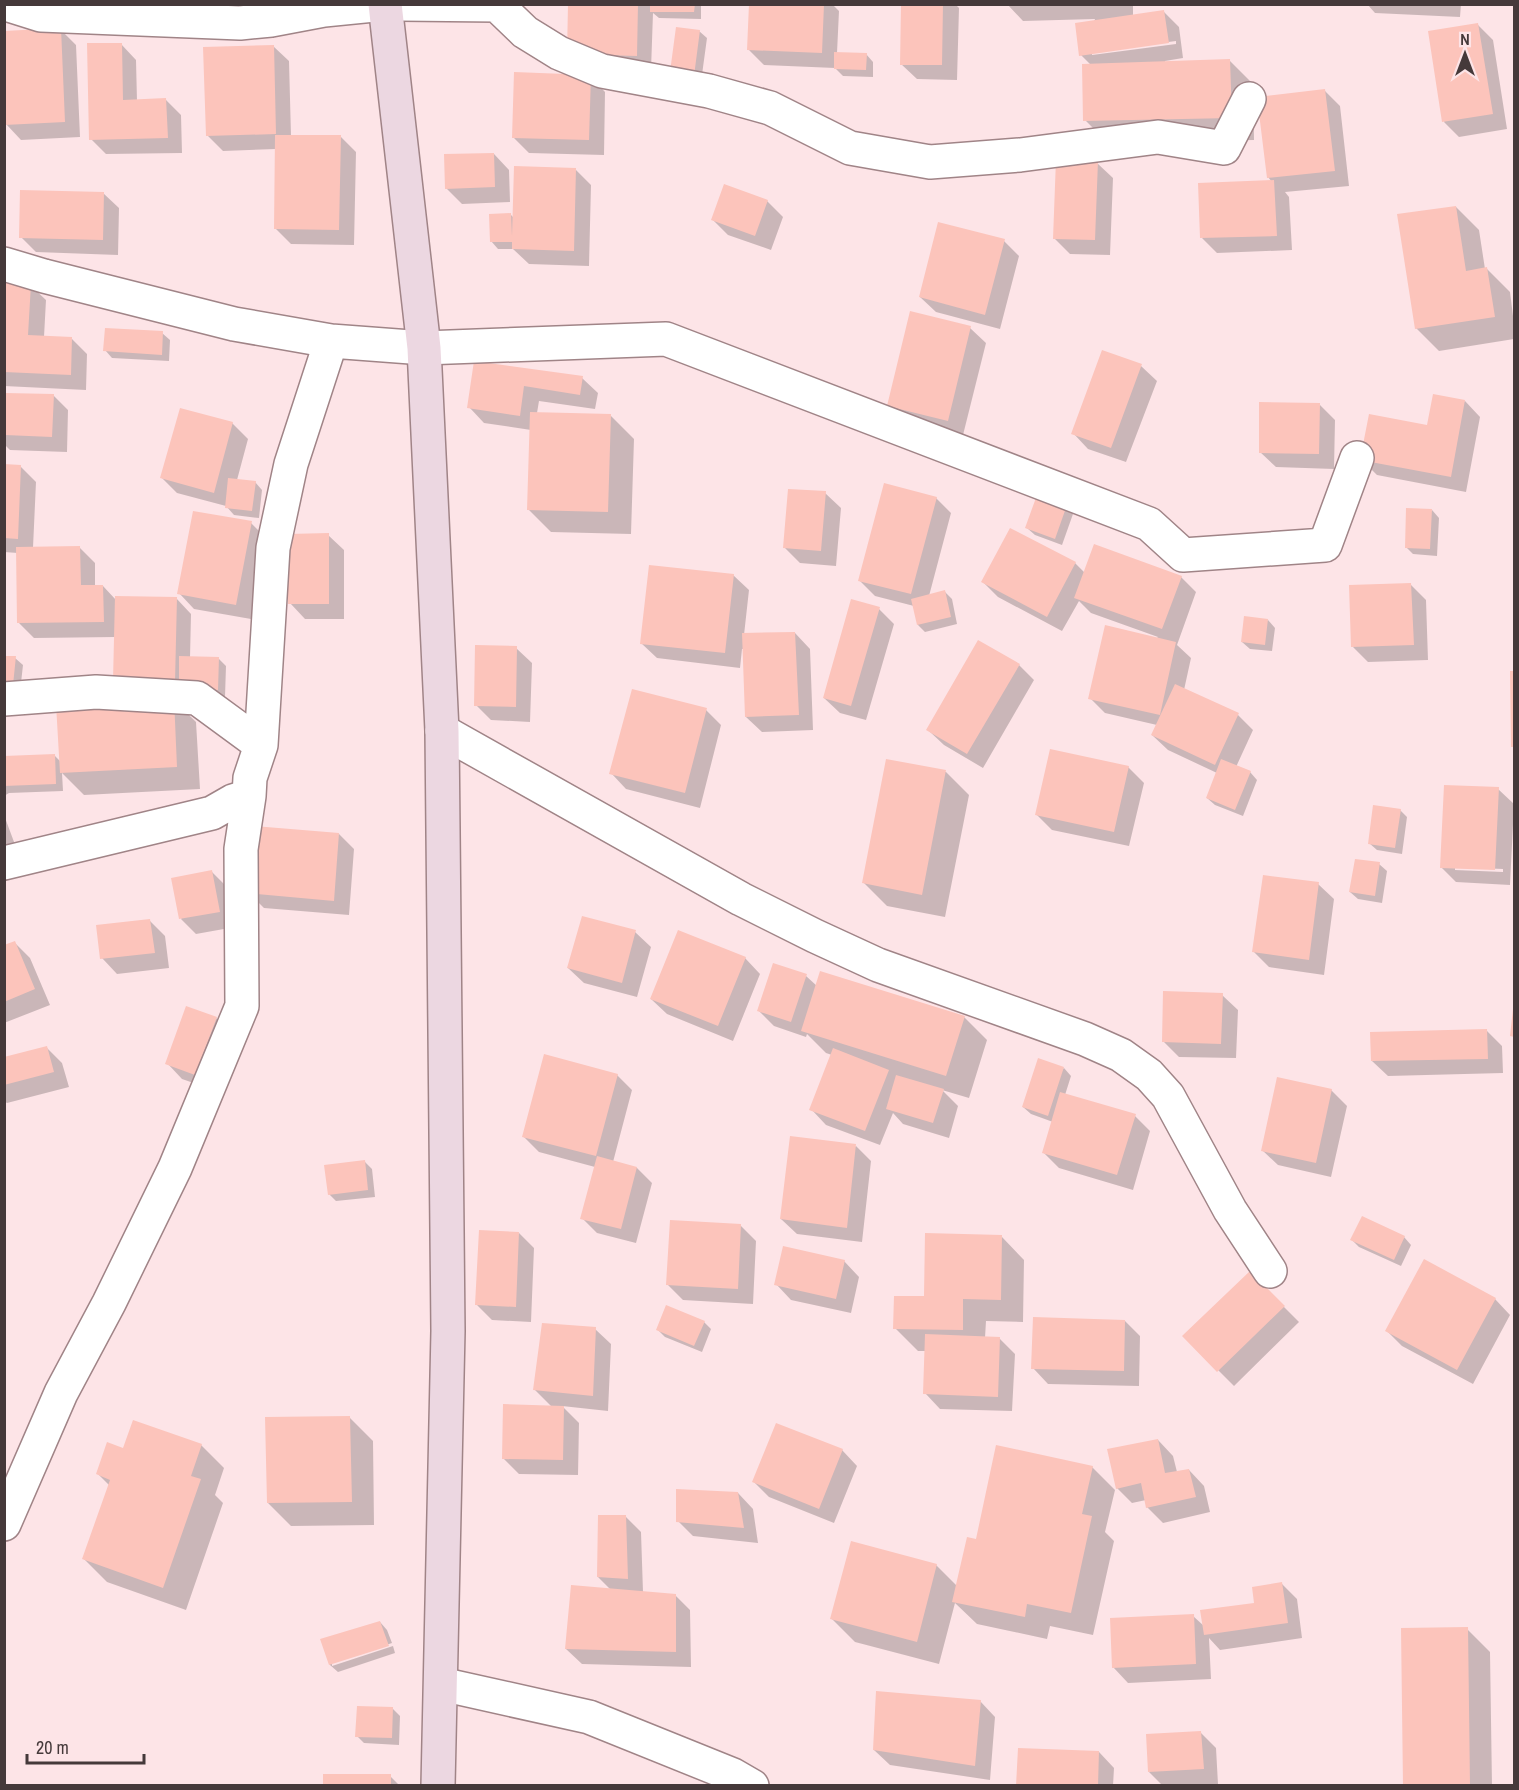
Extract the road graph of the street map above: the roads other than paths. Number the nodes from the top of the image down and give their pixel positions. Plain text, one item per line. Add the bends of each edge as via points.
1 (6, 4) edge
2 (384, 4) edge
3 (400, 4) edge
4 (1249, 99) dead end
5 (4, 264) edge
6 (331, 341) junction
7 (424, 348) junction
8 (1357, 458) dead end
9 (4, 699) edge
10 (442, 731) junction
11 (261, 745) junction
12 (249, 796) junction
13 (4, 863) edge
14 (1270, 1271) dead end
15 (4, 1524) edge
16 (441, 1683) junction
17 (438, 1785) edge
18 (752, 1785) edge

1 - 2 street via 41,15 240,23
2 - 7 street
3 - 4 street via 497,5 525,32 559,53 602,71 709,91 770,108 850,147 930,162 1158,137 1224,147
5 - 6 street via 234,324
6 - 7 street
6 - 11 street via 291,464 273,548
7 - 8 street via 666,339 1149,524 1183,555 1326,545
7 - 10 street
9 - 11 street via 96,692 197,698
10 - 14 street via 815,936 878,965 1121,1055 1149,1075 1168,1096 1230,1209
10 - 16 street via 448,1331
11 - 12 street via 250,778
12 - 13 street via 212,813
12 - 15 street via 241,849 242,1006 175,1168 61,1393
16 - 17 street
16 - 18 street via 589,1717

